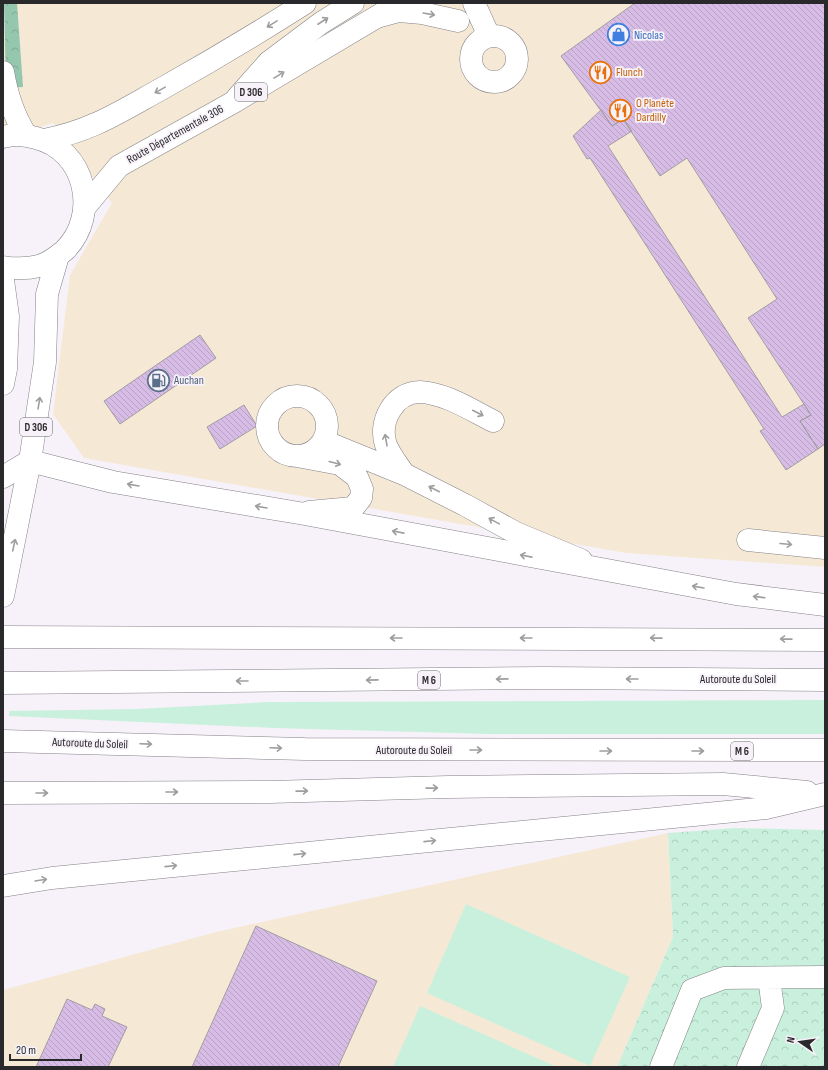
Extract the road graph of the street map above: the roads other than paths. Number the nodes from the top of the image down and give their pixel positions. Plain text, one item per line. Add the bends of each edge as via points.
1 (305, 3) edge
2 (353, 3) edge
3 (400, 3) edge
4 (474, 3) edge
5 (456, 12) edge
6 (377, 17) junction
7 (3, 72) edge
8 (232, 103) junction
9 (3, 137) edge
10 (35, 137) junction
11 (85, 207) junction
12 (58, 256) junction
13 (3, 267) edge
14 (3, 280) edge
15 (3, 384) edge
16 (493, 421) dead end
17 (323, 441) junction
18 (297, 456) junction
19 (30, 461) junction
20 (404, 474) junction
21 (3, 477) edge
22 (299, 513) junction
23 (748, 540) dead end
24 (825, 548) edge
25 (606, 571) junction
26 (3, 596) edge
27 (825, 605) edge
28 (3, 637) edge
29 (825, 640) edge
30 (825, 680) edge
31 (3, 683) edge
32 (3, 741) edge
33 (825, 750) edge
34 (3, 793) edge
35 (824, 794) edge
36 (3, 886) edge
37 (825, 977) edge
38 (769, 978) junction
39 (661, 1067) edge
40 (748, 1067) edge

1 -> 10 main road via 231,50 99,124 66,135
8 -> 2 main road via 269,62 321,23
3 - 6 main road, Route Départementale 306 / D 306
4 - 5 main road via 482,41
6 -> 5 main road via 399,11
8 -> 6 main road, Route Départementale 306 / D 306
7 - 10 main road via 16,120
8 - 11 main road, Route Départementale 306 / D 306 via 119,166
9 - 10 main road
10 - 11 main road via 62,151 76,166 84,186
11 - 12 main road via 81,226 72,243
12 - 13 main road via 41,266 21,269
19 -> 12 main road, D 306 via 46,362 47,294
14 - 15 main road via 8,316
20 -> 16 main road via 386,445 385,434 385,420 392,406 402,396 420,392 444,397
17 - 18 main road via 312,451
17 - 18 main road via 327,426 321,408 306,397 289,397 282,400 273,408 268,419 270,438 281,450
17 - 20 main road
18 -> 22 main road via 340,464 357,477 362,489 361,498 353,508
19 - 21 main road
22 -> 19 main road via 113,482
26 -> 19 main road, D 306
25 -> 20 main road via 516,533
25 -> 22 main road
23 -> 24 main road
27 -> 25 main road via 736,594
29 -> 28 main road
30 -> 31 main road, Autoroute du Soleil / M 6 via 545,678
32 -> 33 main road, Autoroute du Soleil / M 6 via 305,749
34 -> 35 main road via 270,792 723,784
36 -> 35 main road via 52,878 766,808
37 - 38 main road
38 - 39 main road via 724,978 692,990
38 - 40 main road via 773,1008

